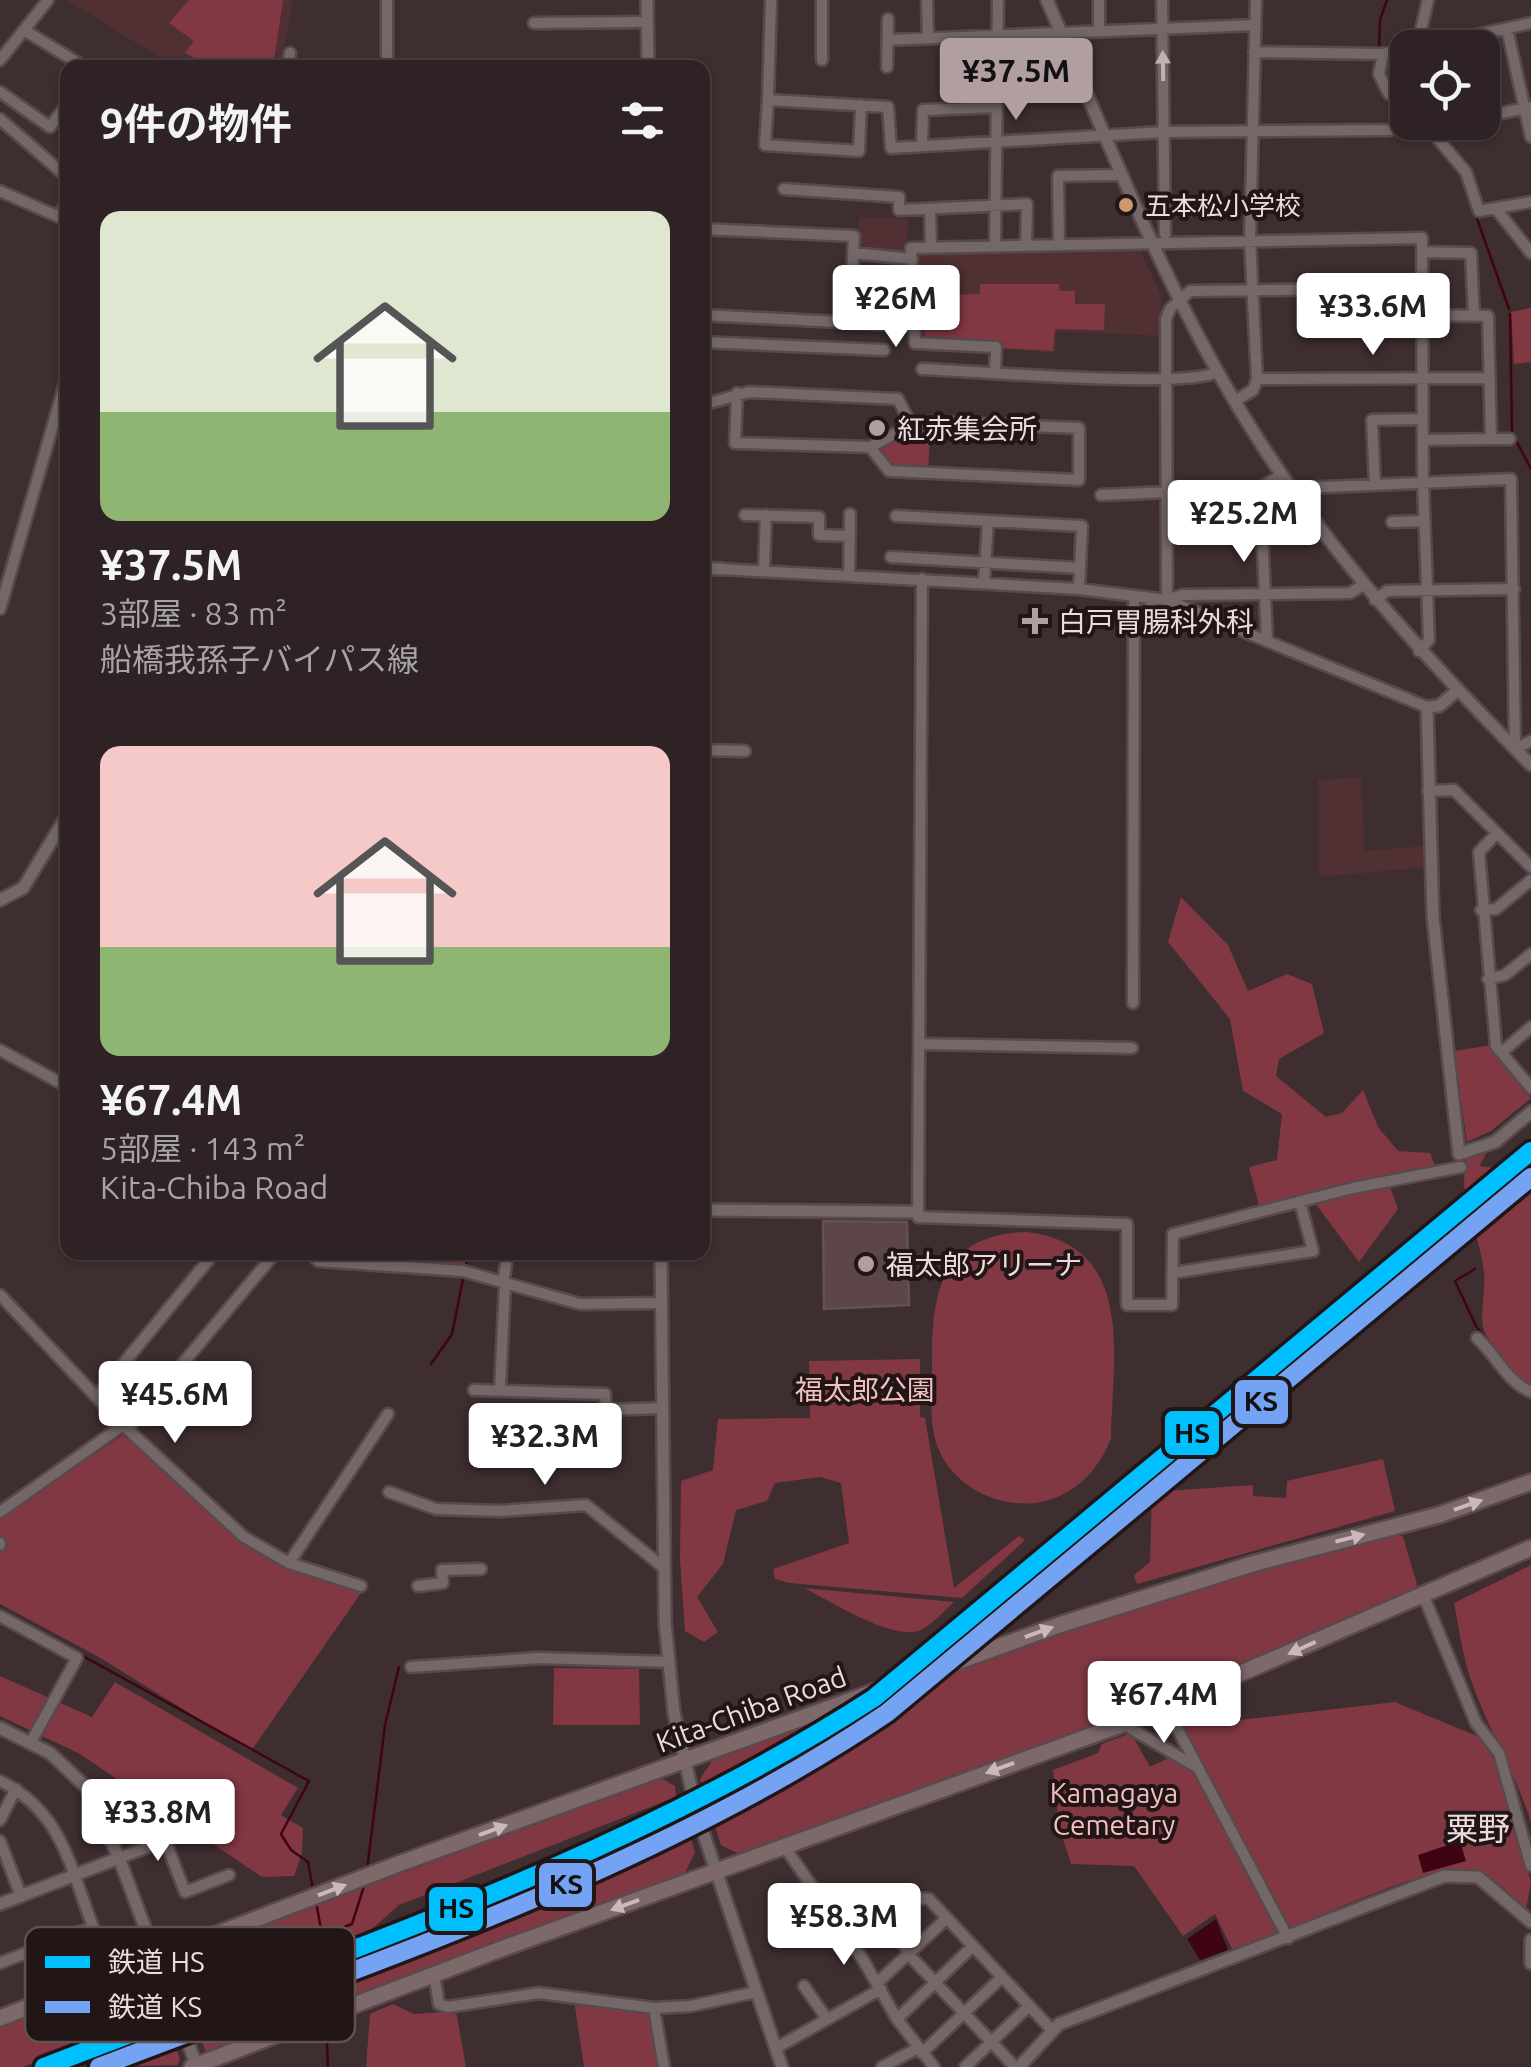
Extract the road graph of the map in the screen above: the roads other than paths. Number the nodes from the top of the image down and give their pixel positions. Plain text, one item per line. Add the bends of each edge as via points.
1 (48, 0) edge
2 (387, 0) edge
3 (647, 0) edge
4 (771, 0) edge
5 (822, 0) edge
6 (928, 0) edge
7 (998, 0) edge
8 (1047, 0) edge
9 (1099, 0) edge
10 (1162, 0) edge
11 (1256, 0) edge
12 (1428, 0) edge
13 (888, 18) dead end
14 (647, 22) junction
15 (534, 23) dead end
16 (1531, 24) edge
17 (1255, 26) junction
18 (1507, 28) junction
19 (1163, 29) junction
20 (24, 30) junction
21 (1421, 30) edge
22 (1500, 30) edge
23 (1098, 31) junction
24 (1061, 32) junction
25 (997, 36) junction
26 (928, 38) junction
27 (888, 40) junction
28 (1254, 52) junction
29 (1390, 52) edge
30 (290, 54) dead end
31 (1382, 54) junction
32 (0, 60) edge
33 (73, 60) edge
34 (289, 60) edge
35 (387, 60) edge
36 (648, 60) edge
37 (822, 60) dead end
38 (887, 67) dead end
39 (0, 92) edge
40 (1389, 94) dead end
41 (768, 100) junction
42 (862, 106) junction
43 (996, 108) junction
44 (1528, 108) edge
45 (60, 113) edge
46 (1500, 113) edge
47 (0, 119) edge
48 (1390, 130) dead end
49 (1253, 131) junction
50 (1164, 132) junction
51 (1105, 134) junction
52 (1531, 137) edge
53 (1439, 140) edge
54 (996, 141) junction
55 (922, 146) junction
56 (60, 171) edge
57 (1122, 175) junction
58 (784, 189) dead end
59 (0, 190) edge
60 (1531, 202) edge
61 (995, 207) junction
62 (930, 209) junction
63 (1497, 210) junction
64 (60, 213) edge
65 (710, 230) edge
66 (1165, 234) dead end
67 (1250, 240) junction
68 (1151, 241) junction
69 (1059, 244) junction
70 (1026, 245) junction
71 (995, 246) junction
72 (931, 248) junction
73 (1422, 252) junction
74 (853, 254) junction
75 (1531, 254) edge
76 (912, 258) junction
77 (912, 281) junction
78 (1422, 288) junction
79 (1252, 289) junction
80 (1179, 299) junction
81 (1423, 315) junction
82 (710, 316) edge
83 (1474, 316) junction
84 (914, 326) junction
85 (710, 342) edge
86 (884, 350) dead end
87 (922, 369) dead end
88 (995, 372) junction
89 (1218, 372) junction
90 (1167, 378) junction
91 (1423, 378) junction
92 (1490, 378) junction
93 (1257, 379) junction
94 (737, 393) junction
95 (60, 399) edge
96 (1235, 402) junction
97 (710, 403) edge
98 (54, 418) junction
99 (1422, 419) junction
100 (60, 420) edge
101 (910, 425) junction
102 (1492, 439) junction
103 (1423, 440) junction
104 (1510, 440) dead end
105 (870, 447) junction
106 (1282, 475) junction
107 (1423, 482) junction
108 (1374, 485) junction
109 (1260, 488) junction
110 (1167, 490) junction
111 (1294, 493) junction
112 (1101, 495) dead end
113 (850, 514) dead end
114 (766, 515) junction
115 (746, 516) dead end
116 (896, 516) dead end
117 (988, 521) junction
118 (1424, 521) junction
119 (1392, 522) dead end
120 (850, 536) junction
121 (892, 557) dead end
122 (986, 562) junction
123 (710, 568) edge
124 (721, 568) joint
125 (1080, 568) junction
126 (764, 570) junction
127 (1514, 572) junction
128 (1531, 572) edge
129 (849, 574) junction
130 (922, 579) junction
131 (984, 583) junction
132 (1363, 585) junction
133 (1079, 589) junction
134 (1514, 589) junction
135 (1426, 591) junction
136 (1265, 594) junction
137 (1134, 596) junction
138 (1150, 598) junction
139 (1167, 600) junction
140 (1375, 600) junction
141 (0, 610) edge
142 (1179, 624) dead end
143 (1267, 640) junction
144 (1419, 651) junction
145 (1531, 689) edge
146 (1457, 691) junction
147 (1516, 691) junction
148 (1427, 707) junction
149 (1531, 741) edge
150 (1515, 749) junction
151 (710, 750) edge
152 (745, 750) dead end
153 (1531, 765) edge
154 (1428, 791) junction
155 (60, 827) edge
156 (1498, 833) junction
157 (1531, 867) edge
158 (1531, 880) edge
159 (0, 900) edge
160 (1481, 910) junction
161 (1531, 954) edge
162 (1488, 980) junction
163 (1133, 1004) dead end
164 (1531, 1028) edge
165 (920, 1044) junction
166 (1132, 1048) dead end
167 (0, 1050) edge
168 (1502, 1052) junction
169 (60, 1083) edge
170 (1531, 1088) edge
171 (1531, 1112) edge
172 (1461, 1164) junction
173 (1300, 1202) junction
174 (710, 1210) edge
175 (918, 1212) junction
176 (208, 1260) edge
177 (269, 1260) edge
178 (382, 1260) edge
179 (507, 1260) edge
180 (661, 1260) edge
181 (1172, 1273) junction
182 (504, 1283) junction
183 (0, 1295) edge
184 (661, 1303) junction
185 (1477, 1338) dead end
186 (474, 1390) dead end
187 (500, 1390) junction
188 (1531, 1392) edge
189 (96, 1397) junction
190 (662, 1408) junction
191 (388, 1414) dead end
192 (125, 1427) junction
193 (1531, 1482) edge
194 (389, 1492) dead end
195 (0, 1512) edge
196 (1531, 1548) edge
197 (289, 1562) junction
198 (663, 1566) junction
199 (481, 1569) dead end
200 (361, 1586) dead end
201 (418, 1586) dead end
202 (1422, 1592) junction
203 (0, 1616) edge
204 (669, 1662) junction
205 (411, 1668) dead end
206 (1166, 1707) junction
207 (1122, 1724) junction
208 (0, 1728) edge
209 (31, 1742) junction
210 (684, 1760) junction
211 (1196, 1766) junction
212 (0, 1781) edge
213 (16, 1789) junction
214 (0, 1820) edge
215 (184, 1833) dead end
216 (165, 1840) junction
217 (0, 1841) edge
218 (784, 1846) junction
219 (119, 1858) junction
220 (1531, 1866) edge
221 (716, 1872) junction
222 (74, 1876) junction
223 (229, 1876) dead end
224 (815, 1892) junction
225 (870, 1895) junction
226 (21, 1896) junction
227 (0, 1904) edge
228 (1530, 1917) edge
229 (947, 1918) junction
230 (94, 1927) edge
231 (144, 1927) edge
232 (238, 1927) edge
233 (1288, 1938) junction
234 (1531, 1940) edge
235 (974, 1946) junction
236 (25, 1953) edge
237 (909, 1954) junction
238 (0, 1963) edge
239 (1531, 1963) edge
240 (434, 1974) junction
241 (1002, 1977) junction
242 (935, 1982) junction
243 (804, 1986) dead end
244 (879, 1986) junction
245 (756, 1992) junction
246 (355, 2005) edge
247 (1029, 2006) junction
248 (654, 2008) junction
249 (25, 2009) edge
250 (964, 2013) junction
251 (0, 2018) edge
252 (897, 2019) junction
253 (826, 2020) junction
254 (1051, 2029) junction
255 (257, 2042) edge
256 (992, 2042) junction
257 (776, 2048) junction
258 (920, 2050) junction
259 (194, 2063) edge
260 (664, 2067) edge
261 (782, 2067) edge
262 (882, 2067) edge
263 (934, 2067) edge
264 (965, 2067) edge
265 (1017, 2067) edge

1 - 20 street
2 - 35 street
3 - 14 street
4 - 41 street
5 - 37 street
6 - 26 street
7 - 25 street
8 - 24 street
9 - 23 street
10 - 19 street
11 - 17 street
12 - 21 street
13 - 27 street
14 - 15 street
14 - 36 street
16 - 18 street
17 - 19 street
17 - 28 street
18 - 22 street
18 - 44 street
19 - 23 street
50 -> 19 street
20 - 32 street
20 - 33 street
23 - 24 street
24 - 25 street
24 - 51 street
25 - 26 street
25 - 43 street
26 - 27 street
27 - 38 street
28 - 31 street
28 - 49 street
29 - 31 street
30 - 34 street
31 - 40 street via 1379,74
39 - 45 street via 50,127
41 - 42 street
41 - 42 street via 765,145 859,151
42 - 55 street via 888,107 891,148
43 - 54 street
43 - 55 street via 923,110
44 - 46 street
44 - 52 street
47 - 56 street
48 - 49 street
49 - 50 street
49 - 67 street
50 - 51 street
50 - 66 street
51 - 54 street
51 - 57 street
53 - 63 street via 1466,172 1478,212
54 - 55 street
54 - 61 street
57 - 68 street
57 - 69 street via 1058,176
58 - 62 street via 899,197 899,210
59 - 64 street
60 - 63 street
61 - 62 street
61 - 70 street via 1027,204
61 - 71 street
62 - 72 street
63 - 75 street
65 - 74 street via 854,236
67 - 68 street
67 - 73 street via 1422,238
67 - 79 street
68 - 69 street
68 - 80 street
69 - 70 street
70 - 71 street
71 - 72 street
72 - 76 street via 911,248
73 - 78 street
73 - 83 street via 1472,254
74 - 76 street
74 - 77 street via 852,280
76 - 77 street
77 - 84 street
78 - 79 street
78 - 81 street
79 - 80 street via 1190,292
79 - 93 street
80 - 89 street
80 - 90 street via 1166,319
81 - 83 street
81 - 91 street
82 - 84 street
83 - 92 street via 1488,316
84 - 88 street via 915,344 996,347
85 - 86 street
87 - 88 street
88 - 90 street
89 - 90 street
89 - 96 street
90 - 110 street
91 - 92 street
91 - 93 street
91 - 99 street
92 - 102 street
93 - 96 street via 1254,390
94 - 97 street
94 - 101 street via 898,399
94 - 105 street via 735,443
95 - 98 street
96 - 106 street
98 - 100 street
98 - 141 street
99 - 103 street
99 - 108 street via 1372,420
101 - 105 street
101 - 105 street via 1079,428 1079,480 889,471
102 - 103 street
102 - 104 street
103 - 107 street
106 - 109 street
106 - 111 street
107 - 108 street
107 - 118 street
107 - 127 street via 1511,479
108 - 111 street
109 - 110 street
109 - 136 street
110 - 112 street
110 - 139 street
111 - 132 street
113 - 120 street
114 - 115 street
114 - 120 street via 819,517 819,535
114 - 126 street
116 - 117 street
117 - 122 street
117 - 125 street via 1082,526
118 - 119 street
118 - 135 street
120 - 129 street
121 - 122 street
122 - 125 street
122 - 131 street
123 - 124 street
124 - 126 street
125 - 133 street
126 - 129 street
127 - 128 street
127 - 134 street
129 - 130 street
130 - 131 street
130 - 165 street
131 - 133 street
132 - 136 street via 1350,592
132 - 140 street
133 - 137 street
134 - 135 street
134 - 147 street
135 - 140 street via 1387,591
135 - 144 street via 1429,640
136 - 139 street
136 - 143 street
137 - 138 street
137 - 163 street
138 - 139 street
138 - 142 street via 1153,613
139 - 143 street
140 - 144 street
143 - 148 street
144 - 146 street
145 - 147 street
146 - 148 street via 1440,706
146 - 150 street
147 - 150 street
148 - 154 street
149 - 150 street
150 - 153 street
151 - 152 street
154 - 156 street via 1454,790
154 - 172 street via 1432,917
155 - 159 street via 23,888
156 - 157 street
156 - 160 street via 1478,852
158 - 160 street via 1496,909
160 - 162 street
161 - 162 street via 1505,976
162 - 168 street
164 - 168 street
165 - 166 street
165 - 175 street
167 - 169 street
168 - 170 street
171 - 172 street
172 - 173 street
173 - 181 street via 1173,1234
173 - 181 street via 1313,1250
174 - 175 street
175 - 181 street via 1128,1224 1128,1305 1172,1305
176 - 189 street
177 - 192 street
178 - 182 street
179 - 182 street
180 - 184 street
182 - 184 street via 580,1304
182 - 187 street
183 - 189 street
184 - 190 street
185 - 188 street via 1514,1384
186 - 187 street
187 - 190 street via 605,1394 606,1410
189 - 192 street
190 - 198 street
191 - 197 street
192 - 195 street
192 - 197 street via 244,1537
210 -> 193 highway, Kita-Chiba Road via 1119,1604
194 - 198 street via 436,1509 586,1505
196 - 202 highway
197 - 200 street
198 - 204 street
199 - 201 street via 442,1570 443,1582
202 -> 206 highway
202 - 220 street via 1476,1723 1499,1752
203 - 209 street via 77,1658
204 - 205 street via 522,1658
204 - 210 street
206 - 207 highway
206 - 211 street
207 - 211 street
207 -> 218 highway
208 - 209 street
209 - 219 street via 79,1776
210 - 221 street
232 -> 210 highway, Kita-Chiba Road
211 - 233 street
212 - 213 street
213 - 214 street
213 - 222 street via 50,1819
215 - 216 street
216 - 219 street
216 - 223 street via 185,1892
217 - 226 street
218 - 221 highway
218 - 224 street
219 - 222 street
219 - 231 street
221 -> 240 highway
221 - 245 street
222 - 226 street
222 - 230 street
224 - 225 street
224 - 244 street
225 - 229 street via 930,1899
225 - 237 street
226 - 227 street
228 - 233 street via 1487,1882 1456,1874
229 - 235 street
229 - 237 street
233 - 254 street
234 - 239 street
235 - 241 street
235 - 242 street
236 - 238 street
237 - 242 street
237 - 244 street
240 - 246 highway
240 - 248 street via 439,2004 448,2007 539,1994
241 - 247 street
241 - 250 street
242 - 250 street
242 - 252 street
243 - 253 street
244 - 252 street
244 - 253 street
245 - 248 street
245 - 257 street
247 - 254 street
247 - 256 street
248 - 260 street
249 - 251 highway, Kita-Chiba Road
250 - 256 street
250 - 258 street
252 - 258 street
253 - 257 street
254 - 265 street
255 - 259 highway
256 - 264 street
256 - 265 street
257 - 261 street
258 - 262 street
258 - 263 street

